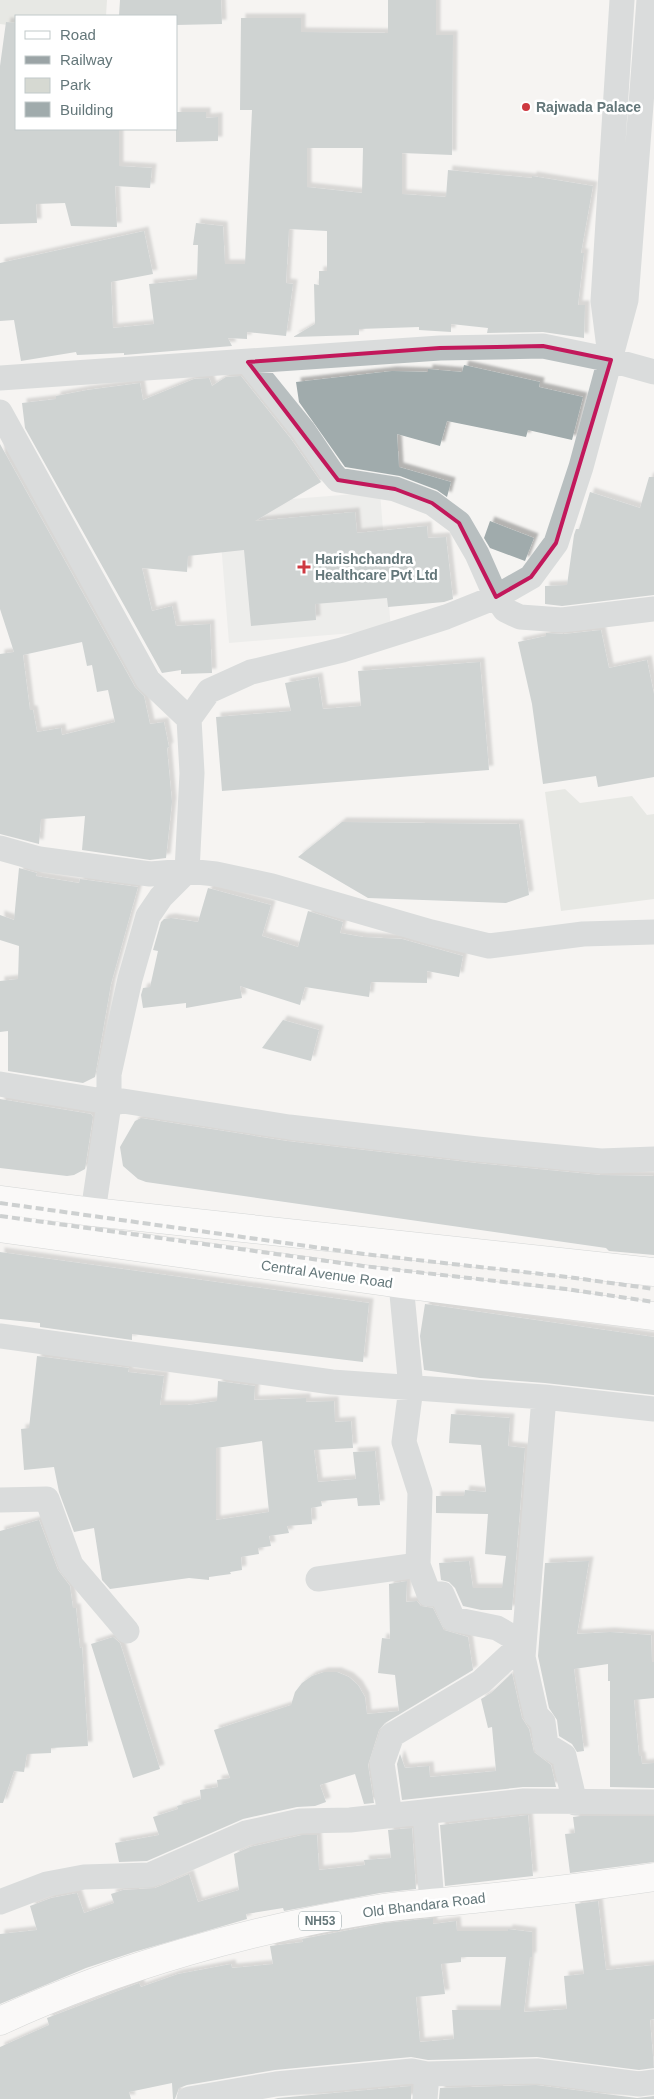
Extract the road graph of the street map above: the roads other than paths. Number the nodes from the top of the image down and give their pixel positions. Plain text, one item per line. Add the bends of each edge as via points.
1 (622, 0) edge
2 (649, 0) edge
3 (644, 178) edge
4 (611, 360) junction
5 (248, 362) junction
6 (654, 372) edge
7 (0, 378) edge
8 (0, 412) edge
9 (496, 597) junction
10 (654, 608) edge
11 (189, 719) junction
12 (0, 848) edge
13 (187, 871) junction
14 (654, 932) edge
15 (0, 1084) edge
16 (109, 1103) junction
17 (654, 1159) edge
18 (0, 1200) edge
19 (93, 1212) junction
20 (0, 1228) edge
21 (654, 1272) edge
22 (401, 1284) junction
23 (654, 1316) edge
24 (0, 1336) edge
25 (410, 1388) junction
26 (544, 1397) junction
27 (654, 1408) edge
28 (0, 1500) edge
29 (418, 1565) junction
30 (318, 1579) dead end
31 (127, 1631) dead end
32 (524, 1643) junction
33 (654, 1802) edge
34 (575, 1803) junction
35 (425, 1813) junction
36 (390, 1816) junction
37 (654, 1877) edge
38 (0, 1902) edge
39 (432, 1903) junction
40 (0, 2021) edge
41 (427, 2074) junction
42 (654, 2082) edge
43 (621, 2090) edge
44 (190, 2099) edge
45 (426, 2099) edge

1 - 4 street via 603,301
2 - 3 street
3 - 4 street via 626,300
4 - 5 street via 543,346 440,348
4 - 6 street
4 - 9 street via 556,543 532,577
5 - 7 street
5 - 9 street via 338,480 396,489 432,503 459,523
8 - 11 street via 148,680
9 - 10 street via 505,610 520,617 562,620
9 - 11 street via 446,617 342,650 251,672 209,691
11 - 13 street via 192,773
12 - 13 street via 39,858 150,874
13 - 14 street via 272,886 489,946 583,934
13 - 16 street via 161,897 148,916 109,1074
15 - 16 street
16 - 17 street via 123,1100 289,1127 478,1149 602,1161
16 - 19 street
18 - 19 main road
19 - 21 main road
20 - 22 main road, Central Avenue Road
22 - 23 main road, Central Avenue Road
22 - 25 street
24 - 25 street via 332,1382
25 - 26 street
25 - 29 street via 404,1442 420,1492
26 - 27 street
26 - 32 street
28 - 31 street via 47,1499 72,1565
29 - 30 street
29 - 32 street via 428,1594 442,1594 453,1618 497,1628
32 - 34 street via 523,1657 536,1715 543,1722 546,1745 564,1756
32 - 36 street via 481,1682 392,1735 382,1763
33 - 34 street
34 - 35 street via 524,1801
35 - 36 street
35 - 39 street
36 - 38 street via 300,1821 246,1833 150,1875 84,1877 47,1884
37 - 39 main road, Old Bhandara Road / NH53
39 - 40 main road, Old Bhandara Road / NH53 via 384,1908 237,1937 132,1969
41 - 43 street via 536,2071
41 - 44 street via 412,2072 276,2084
41 - 45 street
42 - 43 street

